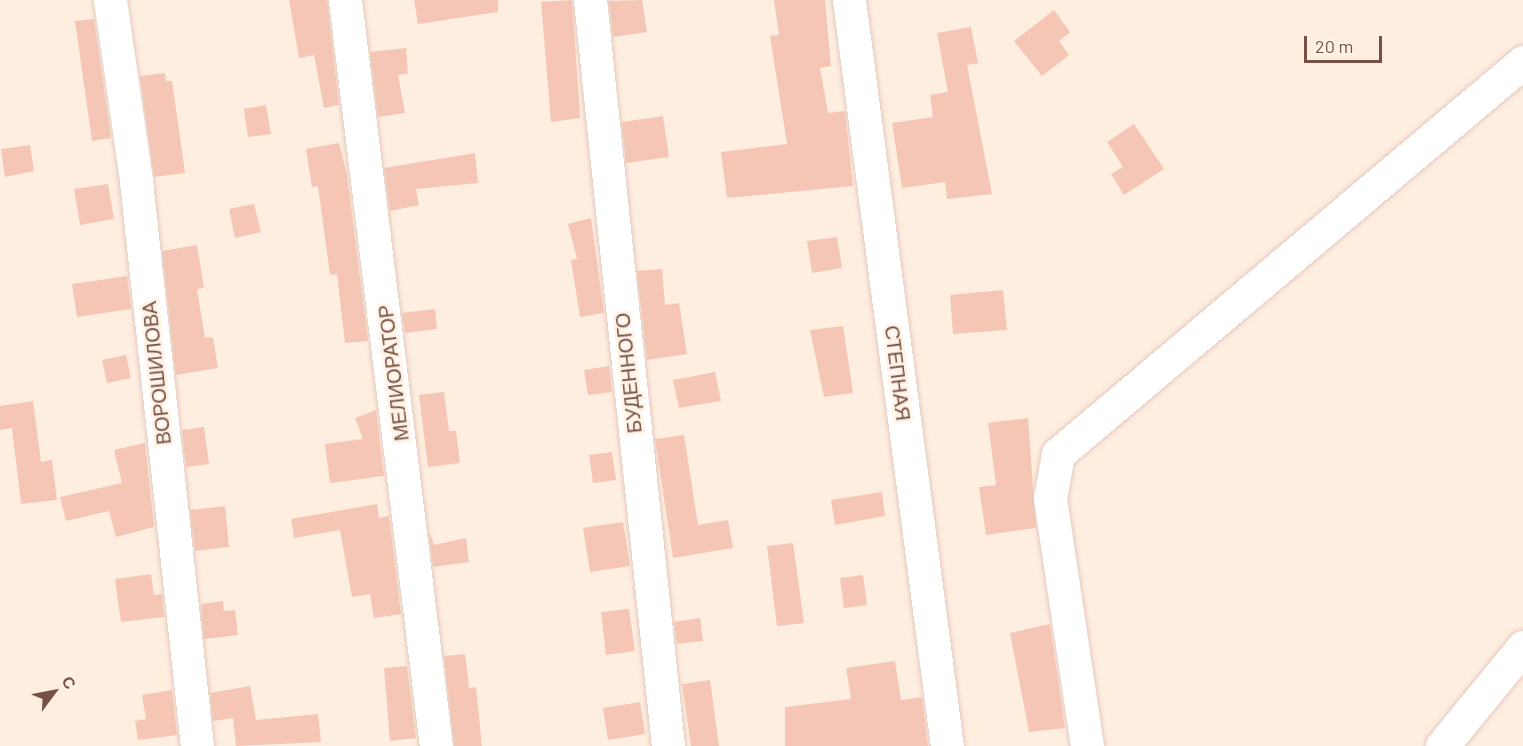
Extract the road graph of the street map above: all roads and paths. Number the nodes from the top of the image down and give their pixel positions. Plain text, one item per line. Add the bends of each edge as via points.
1 (110, 0) edge
2 (345, 0) edge
3 (590, 0) edge
4 (849, 0) edge
5 (1523, 63) edge
6 (1523, 647) edge
7 (197, 746) edge
8 (436, 746) edge
9 (668, 746) edge
10 (947, 746) edge
11 (1087, 746) edge
12 (1442, 746) edge

1 - 7 street, ВОРОШИЛОВА via 136,181
2 - 8 street, МЕЛИОРАТОР
3 - 9 street, БУДЕННОГО
4 - 10 street, СТЕПНАЯ
5 - 11 street via 1058,454 1050,498
6 - 12 street

